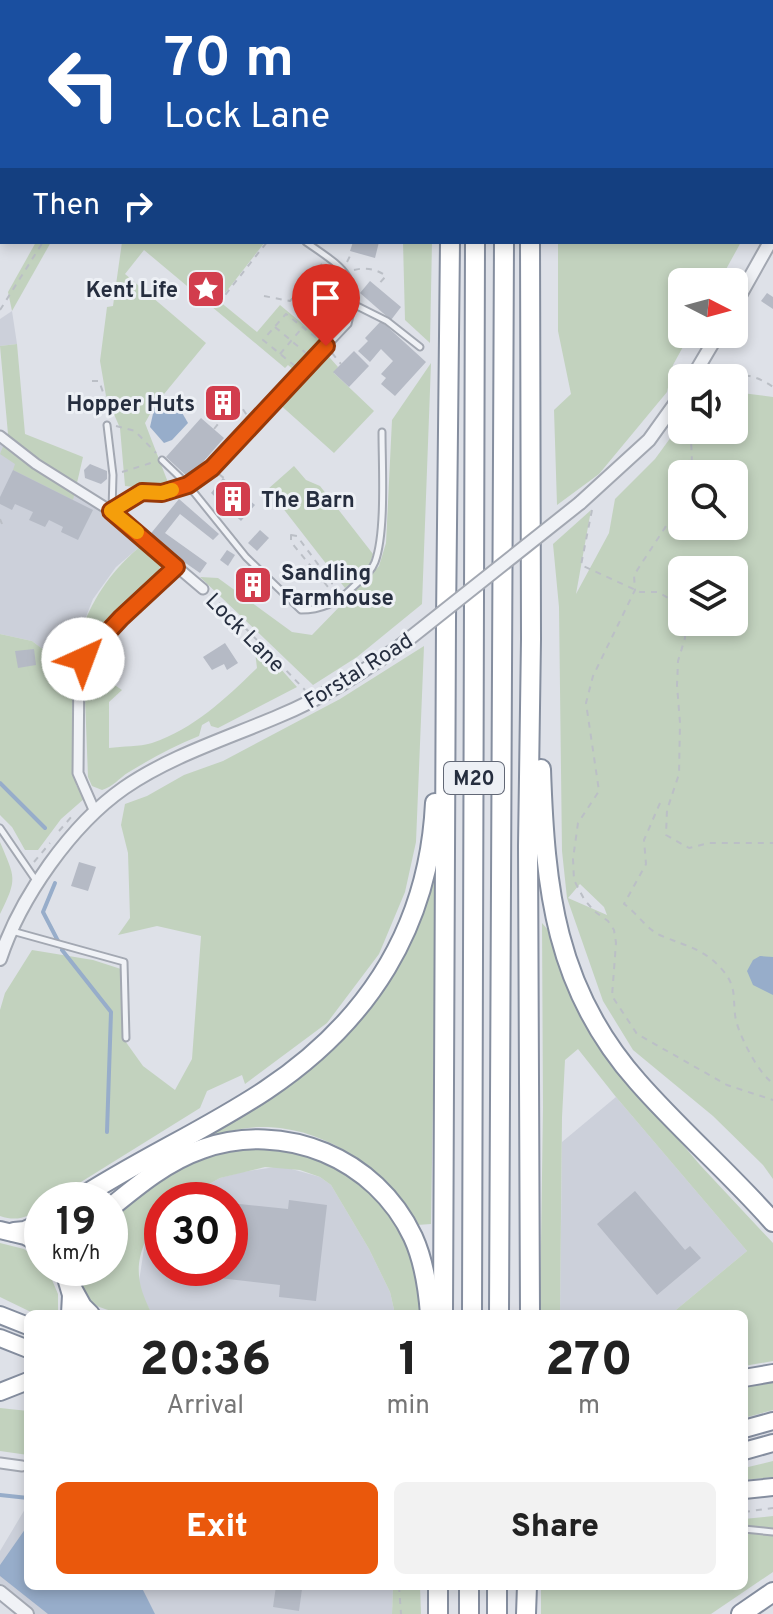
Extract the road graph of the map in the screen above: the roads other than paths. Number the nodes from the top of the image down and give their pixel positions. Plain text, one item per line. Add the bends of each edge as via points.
1 (309, 244) edge
2 (450, 244) edge
3 (475, 244) edge
4 (504, 244) edge
5 (530, 244) edge
6 (769, 244) edge
7 (748, 281) edge
8 (353, 304) junction
9 (420, 347) dead end
10 (668, 414) edge
11 (107, 425) dead end
12 (382, 432) dead end
13 (0, 436) edge
14 (162, 460) road end
15 (188, 485) junction
16 (111, 511) junction
17 (176, 567) junction
18 (203, 589) road end
19 (446, 620) junction
20 (68, 632) dead end
21 (531, 639) junction
22 (79, 661) junction
23 (95, 812) junction
24 (0, 828) edge
25 (38, 883) junction
26 (11, 930) junction
27 (0, 959) edge
28 (126, 1038) dead end
29 (108, 1182) edge
30 (128, 1195) edge
31 (773, 1222) edge
32 (68, 1286) edge
33 (74, 1286) edge
34 (70, 1310) edge
35 (87, 1310) edge
36 (429, 1310) edge
37 (443, 1310) edge
38 (472, 1310) edge
39 (499, 1310) edge
40 (530, 1310) edge
41 (0, 1315) edge
42 (24, 1324) edge
43 (0, 1338) edge
44 (24, 1347) edge
45 (773, 1373) edge
46 (748, 1377) edge
47 (773, 1421) edge
48 (748, 1428) edge
49 (773, 1443) edge
50 (748, 1450) edge
51 (0, 1463) edge
52 (22, 1466) dead end
53 (773, 1487) edge
54 (748, 1490) edge
55 (748, 1529) edge
56 (773, 1532) edge
57 (438, 1590) edge
58 (469, 1590) edge
59 (497, 1590) edge
60 (527, 1590) edge
61 (0, 1592) edge
62 (773, 1592) edge
63 (27, 1614) edge
64 (438, 1614) edge
65 (469, 1614) edge
66 (497, 1614) edge
67 (526, 1614) edge
68 (741, 1614) edge

1 - 8 lane via 344,272 352,283
2 - 19 highway, M20
3 - 38 highway, M20
4 - 39 highway, M20
5 - 21 highway, M20
6 - 7 street
8 - 9 lane via 387,321
8 - 15 lane via 348,324 212,468
10 - 23 street, Forstal Road, bridge via 649,440 580,503 400,646 315,700 125,787
11 - 16 lane
12 - 15 lane via 375,561 343,597 318,610 301,610 246,557
13 - 16 street, Lock Lane
14 - 15 lane
15 - 16 lane via 142,492
16 - 17 street, Lock Lane
17 - 18 street, Lock Lane
17 - 22 street
19 - 29 highway, M20 via 426,866 391,963 335,1036 295,1070
19 - 37 highway, M20
20 - 22 lane
21 - 31 highway, M20 via 548,883 574,982 588,1013 636,1080
21 - 40 highway, M20
22 - 23 street via 78,773
23 - 25 street, Forstal Road
24 - 25 lane
25 - 26 street, Forstal Road
26 - 27 street, Forstal Road
26 - 28 lane via 124,962
30 - 36 highway via 166,1167 209,1146 260,1139 310,1146 354,1167 393,1204 419,1252
32 - 34 highway
33 - 35 highway
41 - 42 highway
43 - 44 highway
45 - 46 highway
47 - 48 highway
49 - 50 highway
51 - 52 street
53 - 54 highway
55 - 56 lane
57 - 64 highway
58 - 65 highway
59 - 66 highway
60 - 67 highway
61 - 63 street
62 - 68 highway

